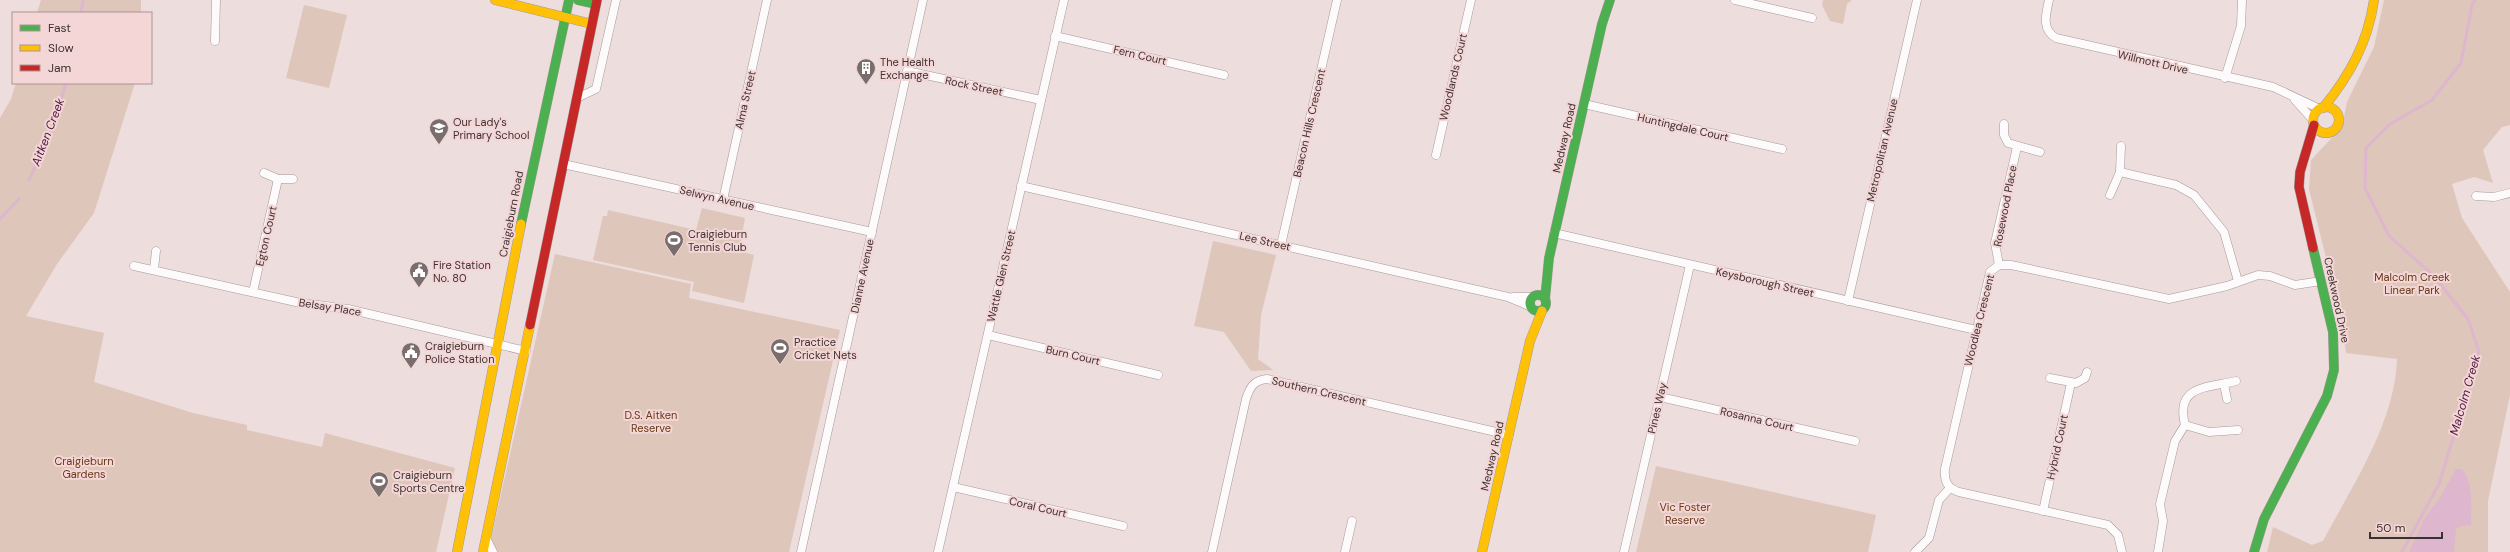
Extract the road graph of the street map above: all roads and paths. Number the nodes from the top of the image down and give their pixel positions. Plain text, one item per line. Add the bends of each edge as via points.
1 (216, 0) edge
2 (496, 0) edge
3 (568, 0) edge
4 (578, 0) edge
5 (616, 0) edge
6 (767, 0) edge
7 (924, 0) edge
8 (1064, 0) edge
9 (1337, 0) edge
10 (1470, 0) edge
11 (1603, 0) edge
12 (1610, 0) edge
13 (1735, 0) edge
14 (1917, 0) edge
15 (2049, 0) edge
16 (2242, 0) edge
17 (2374, 0) edge
18 (597, 2) edge
19 (564, 18) junction
20 (1812, 18) dead end
21 (592, 24) junction
22 (1602, 24) junction
23 (1055, 36) junction
24 (215, 41) dead end
25 (908, 71) junction
26 (1224, 74) dead end
27 (2348, 77) junction
28 (2224, 78) junction
29 (2291, 97) junction
30 (577, 98) junction
31 (1041, 100) junction
32 (1584, 104) junction
33 (2322, 108) junction
34 (2338, 116) junction
35 (2314, 122) junction
36 (2004, 124) dead end
37 (2330, 132) junction
38 (2121, 146) dead end
39 (2017, 147) junction
40 (1782, 149) dead end
41 (2040, 152) dead end
42 (1436, 155) dead end
43 (2305, 157) junction
44 (563, 164) junction
45 (2120, 172) junction
46 (264, 173) dead end
47 (278, 179) junction
48 (293, 179) dead end
49 (1021, 186) junction
50 (2510, 193) edge
51 (2110, 195) dead end
52 (2476, 196) dead end
53 (723, 200) junction
54 (872, 232) junction
55 (1554, 234) junction
56 (1282, 245) junction
57 (156, 251) dead end
58 (1549, 258) junction
59 (1690, 265) junction
60 (1999, 265) junction
61 (134, 266) dead end
62 (154, 269) junction
63 (2238, 281) junction
64 (2321, 281) junction
65 (253, 292) junction
66 (1545, 299) junction
67 (1848, 301) junction
68 (1531, 302) junction
69 (1542, 310) junction
70 (1976, 330) junction
71 (500, 334) junction
72 (988, 335) junction
73 (481, 340) junction
74 (1530, 341) junction
75 (497, 345) junction
76 (526, 351) junction
77 (2087, 372) dead end
78 (1158, 375) dead end
79 (2050, 378) dead end
80 (2236, 381) dead end
81 (2071, 383) junction
82 (2224, 384) junction
83 (1660, 397) junction
84 (2227, 399) dead end
85 (2185, 425) junction
86 (2238, 430) dead end
87 (1509, 435) junction
88 (1855, 441) dead end
89 (953, 487) junction
90 (1950, 488) junction
91 (2043, 511) junction
92 (1352, 521) dead end
93 (1123, 526) dead end
94 (486, 538) junction
95 (457, 552) edge
96 (483, 552) edge
97 (493, 552) edge
98 (801, 552) edge
99 (938, 552) edge
100 (1212, 552) edge
101 (1345, 552) edge
102 (1482, 552) edge
103 (1624, 552) edge
104 (1915, 552) edge
105 (2122, 552) edge
106 (2158, 552) edge
107 (2254, 552) edge

1 - 24 street
2 - 19 street
3 - 19 street, Craigieburn Road
4 - 18 street
5 - 30 street via 596,90
6 - 53 street, Alma Street
7 - 25 street, Dianne Avenue
8 - 23 street, Wattle Glen Street
9 - 56 street, Beacon Hills Crescent
10 - 42 street, Woodlands Court
11 - 22 street, Medway Road
12 - 22 street, Medway Road
13 - 20 street
14 - 67 street, Metropolitan Avenue
15 - 28 street, Willmott Drive via 2045,22 2048,32 2056,38
16 - 28 street via 2242,26
17 - 27 street via 2363,50
18 - 21 street
19 - 21 street
19 - 71 street, Craigieburn Road
21 - 30 street
22 - 32 street, Medway Road
23 - 26 street, Fern Court
23 - 31 street, Wattle Glen Street
25 - 31 street, Rock Street
25 - 54 street, Dianne Avenue
27 - 33 street
27 - 34 street
28 - 29 street, Willmott Drive via 2272,87
29 - 33 street, Willmott Drive
29 - 35 street, Willmott Drive
30 - 44 street
31 - 49 street, Wattle Glen Street
32 - 40 street, Huntingdale Court
32 - 55 street, Medway Road
33 - 34 street via 2330,108
33 - 35 street via 2315,114
34 - 37 street via 2337,128
35 - 37 street via 2322,133
35 - 43 street, Creekwood Drive
36 - 39 street via 2005,139
37 - 43 street, Creekwood Drive
38 - 45 street
39 - 41 street
39 - 60 street, Rosewood Place via 1995,243
43 - 64 street, Creekwood Drive via 2299,187
44 - 53 street, Selwyn Avenue
44 - 76 street
45 - 51 street
45 - 63 street via 2176,185 2194,195 2224,232
46 - 47 street
47 - 48 street
47 - 65 street, Egton Court
49 - 56 street, Lee Street
49 - 72 street, Wattle Glen Street
50 - 52 street via 2494,197
53 - 54 street, Selwyn Avenue
54 - 98 street, Dianne Avenue
55 - 58 street, Medway Road
55 - 59 street, Keysborough Street
56 - 68 street, Lee Street
57 - 62 street
58 - 66 street, Medway Road
58 - 68 street, Medway Road
59 - 67 street, Keysborough Street
59 - 83 street, Pines Way
60 - 63 street, Woodlea Crescent via 2011,265 2169,299 2227,286
60 - 70 street, Woodlea Crescent via 1992,269 1988,276
61 - 62 street, Belsay Place
62 - 65 street, Belsay Place
63 - 64 street, Woodlea Crescent via 2264,275 2295,285
64 - 107 street, Creekwood Drive via 2335,343 2332,382 2322,409 2264,519
65 - 73 street, Belsay Place via 296,302 348,309
66 - 68 street via 1538,295
66 - 69 street via 1546,305
67 - 70 street, Keysborough Street
68 - 69 street via 1537,312
68 - 74 street, Medway Road
69 - 74 street, Medway Road
70 - 90 street, Woodlea Crescent via 1945,469 1944,477
71 - 73 street
71 - 75 street, Craigieburn Road
72 - 78 street, Burn Court
72 - 89 street, Wattle Glen Street
73 - 75 street, Belsay Place
74 - 87 street, Medway Road
75 - 76 street, Belsay Place
75 - 95 street, Craigieburn Road
76 - 94 street
77 - 81 street via 2080,382
79 - 81 street
80 - 82 street
81 - 91 street, Hybrid Court
82 - 84 street
82 - 85 street via 2196,390 2187,396 2182,407
83 - 88 street, Rosanna Court
83 - 103 street, Pines Way
85 - 86 street via 2209,432
85 - 106 street via 2175,441 2160,504 2163,521
87 - 100 street, Southern Crescent via 1267,379 1258,380 1250,388 1246,400
87 - 102 street, Medway Road
89 - 93 street, Coral Court
89 - 99 street, Wattle Glen Street
90 - 91 street
90 - 104 street via 1939,500 1929,538
91 - 105 street via 2113,527
92 - 101 street
94 - 96 street
94 - 97 street

